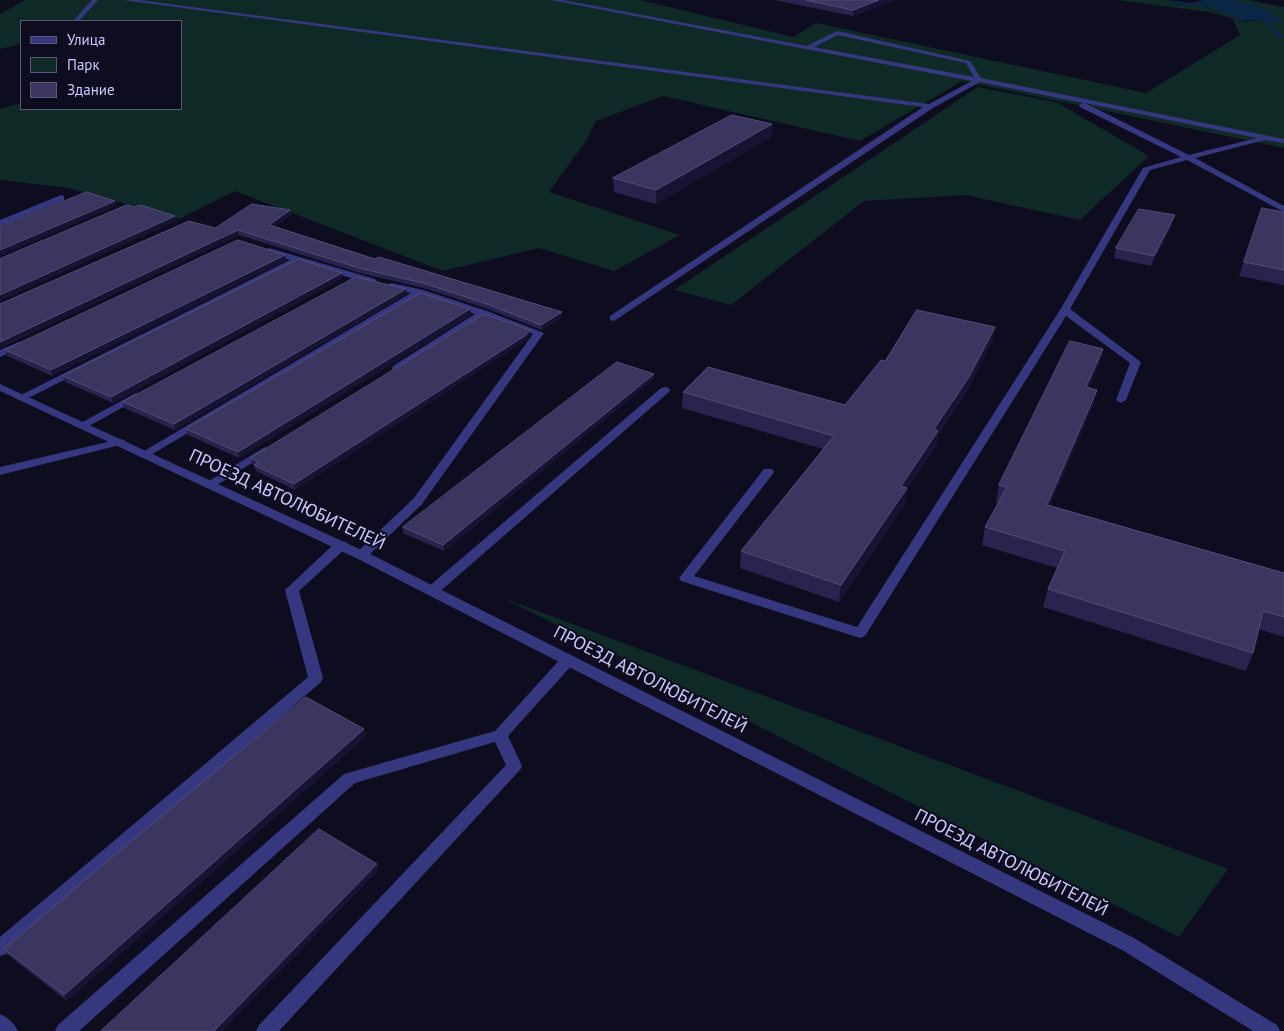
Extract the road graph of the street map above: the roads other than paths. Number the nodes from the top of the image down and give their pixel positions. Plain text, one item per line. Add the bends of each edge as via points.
1 (95, 0) edge
2 (126, 0) edge
3 (554, 0) edge
4 (77, 20) edge
5 (807, 48) junction
6 (979, 80) junction
7 (1068, 98) junction
8 (930, 106) junction
9 (1267, 138) junction
10 (1284, 141) edge
11 (1187, 157) junction
12 (61, 198) dead end
13 (1284, 209) edge
14 (0, 223) edge
15 (263, 249) edge
16 (297, 260) junction
17 (356, 277) junction
18 (339, 286) edge
19 (420, 292) junction
20 (1065, 310) junction
21 (484, 313) junction
22 (614, 318) dead end
23 (26, 341) edge
24 (0, 354) edge
25 (384, 375) edge
26 (0, 387) edge
27 (665, 390) dead end
28 (143, 392) edge
29 (22, 397) junction
30 (1121, 400) dead end
31 (83, 424) junction
32 (120, 442) junction
33 (276, 443) edge
34 (145, 454) junction
35 (0, 470) edge
36 (768, 472) dead end
37 (210, 484) junction
38 (341, 545) junction
39 (362, 555) junction
40 (432, 591) junction
41 (568, 660) junction
42 (500, 735) junction
43 (0, 948) edge
44 (0, 1023) edge
45 (8, 1031) edge
46 (65, 1031) edge
47 (266, 1031) edge
48 (1270, 1031) edge

1 - 4 street
2 - 8 street
3 - 5 street
5 - 6 street
5 - 6 street via 837,33 968,62
6 - 7 street
6 - 8 street
7 - 9 street
7 - 11 street
8 - 22 street
9 - 10 street
9 - 11 street
11 - 13 street
11 - 20 street via 1147,168
12 - 14 street
15 - 16 street
16 - 17 street
16 - 29 street
17 - 18 street
17 - 19 street
19 - 21 street
19 - 34 street
20 - 30 street via 1136,362
20 - 36 street via 860,633 686,578
21 - 25 street
21 - 39 street via 539,333 418,501
23 - 24 street
26 - 29 street, ПРОЕЗД АВТОЛЮБИТЕЛЕЙ
27 - 40 street
28 - 31 street
29 - 31 street, ПРОЕЗД АВТОЛЮБИТЕЛЕЙ
31 - 32 street, ПРОЕЗД АВТОЛЮБИТЕЛЕЙ
32 - 34 street, ПРОЕЗД АВТОЛЮБИТЕЛЕЙ
32 - 35 street
33 - 37 street
34 - 37 street, ПРОЕЗД АВТОЛЮБИТЕЛЕЙ
37 - 38 street, ПРОЕЗД АВТОЛЮБИТЕЛЕЙ
38 - 39 street, ПРОЕЗД АВТОЛЮБИТЕЛЕЙ
38 - 43 street via 292,590 316,678
39 - 40 street, ПРОЕЗД АВТОЛЮБИТЕЛЕЙ
40 - 41 street, ПРОЕЗД АВТОЛЮБИТЕЛЕЙ
41 - 42 street
41 - 48 street, ПРОЕЗД АВТОЛЮБИТЕЛЕЙ via 1128,944
42 - 46 street via 350,778
42 - 47 street via 514,766
44 - 45 street

